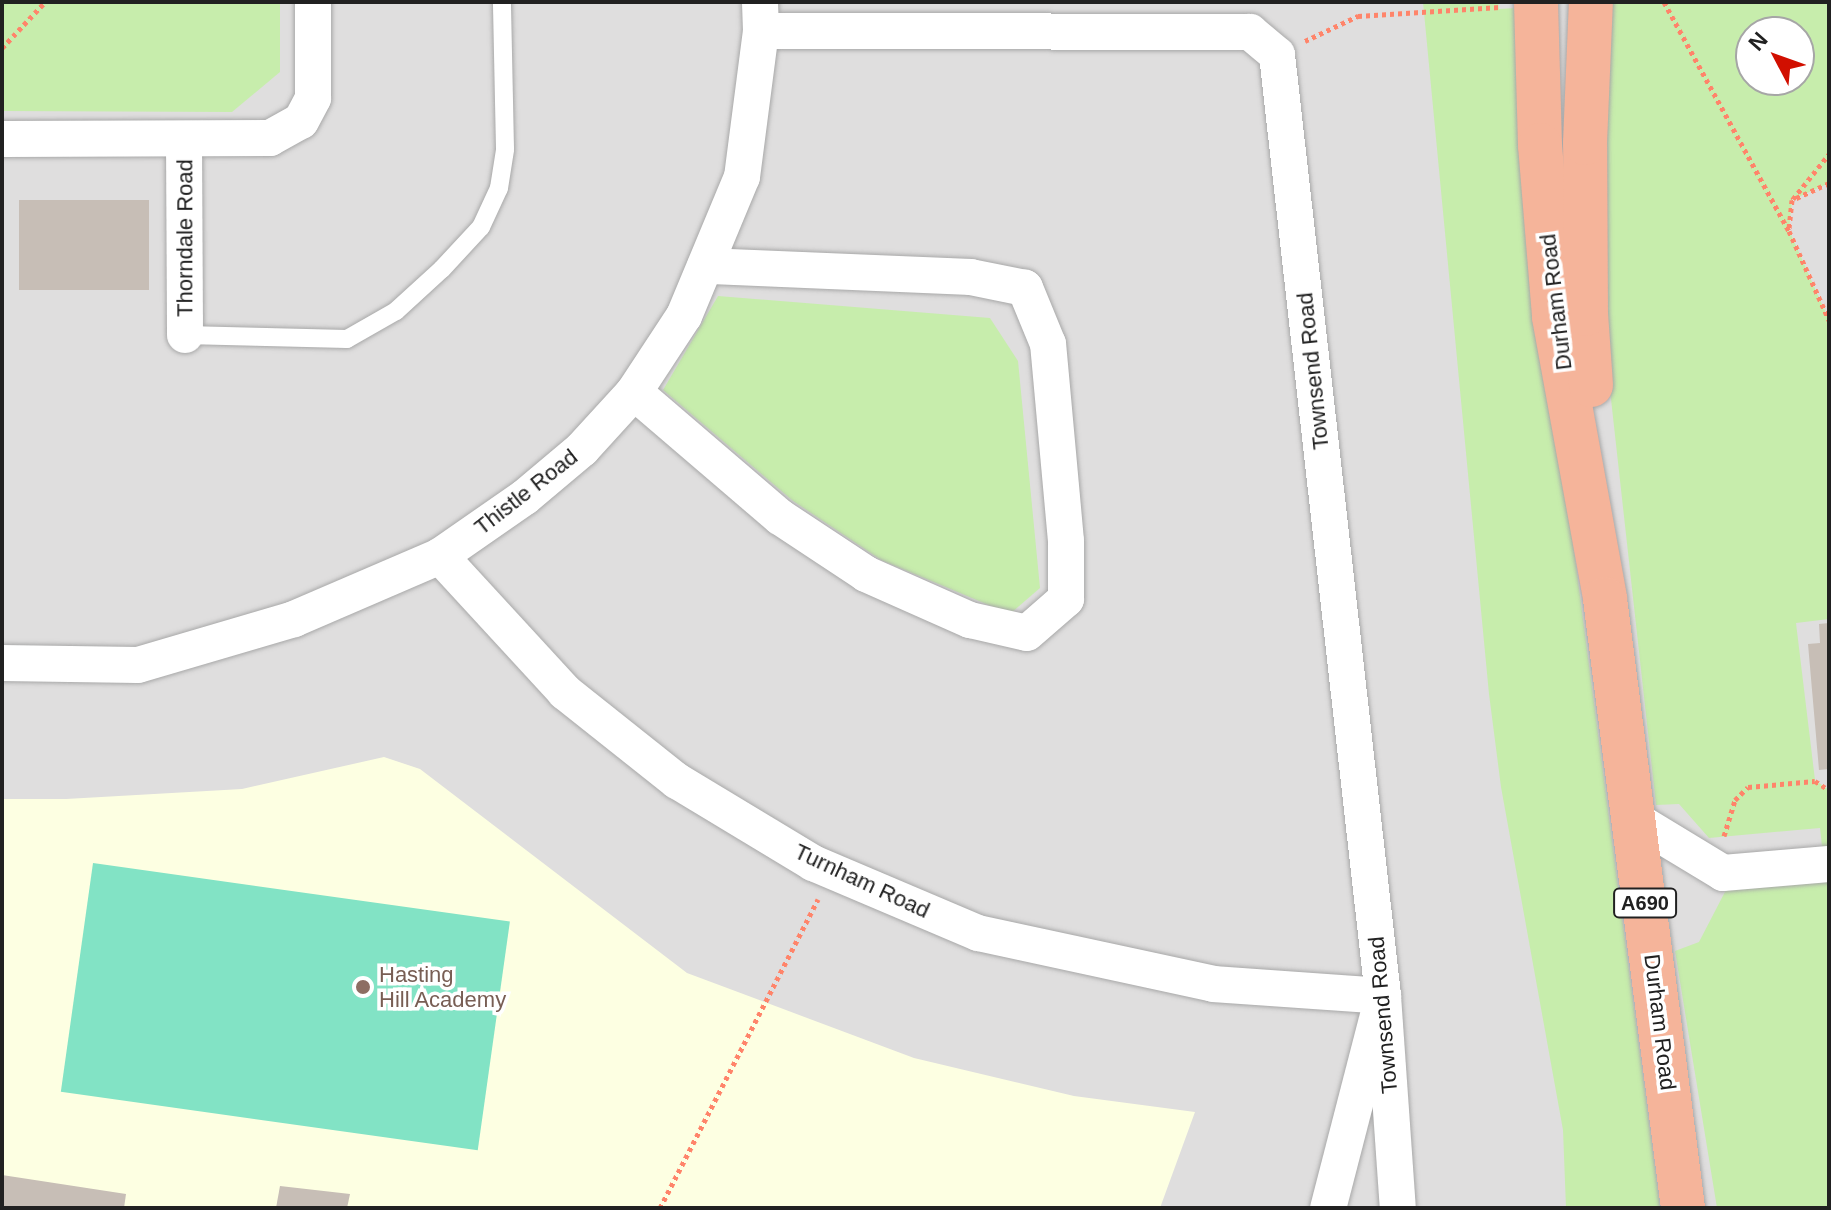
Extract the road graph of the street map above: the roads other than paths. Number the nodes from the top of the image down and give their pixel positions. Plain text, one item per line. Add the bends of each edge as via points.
1 (313, 2) edge
2 (502, 2) edge
3 (1536, 2) edge
4 (1591, 2) edge
5 (760, 16) edge
6 (2, 139) edge
7 (184, 140) junction
8 (705, 266) junction
9 (185, 335) joint
10 (634, 392) junction
11 (440, 556) junction
12 (1605, 599) junction
13 (2, 663) edge
14 (1634, 819) junction
15 (1829, 864) edge
16 (1383, 996) junction
17 (1328, 1208) edge
18 (1398, 1208) edge
19 (1683, 1208) edge

1 - 7 street, Thorndale Road via 313,98 301,121 270,138
2 - 9 lane via 505,149 499,188 481,227 442,269 396,311 347,339
3 - 12 highway, Durham Road / A690 via 1540,145 1554,317
4 - 12 highway, Durham Road / A690 via 1586,314
5 - 8 street, Thistle Road via 742,177
5 - 16 street, Townsend Road via 1250,32 1277,55
6 - 7 street, Thorndale Road
7 - 9 street, Thorndale Road
8 - 10 street, Thistle Road via 684,316
8 - 10 street via 971,277 1025,288 1048,344 1066,541 1066,599 1027,633 970,620 866,574 780,517
10 - 11 street, Thistle Road via 571,459
11 - 13 street, Thistle Road via 294,619 138,665
11 - 16 street, Turnham Road via 565,692 677,781 833,871 978,933 1213,984
12 - 14 highway, Durham Road / A690
14 - 15 street via 1723,873
14 - 19 highway, Durham Road / A690
16 - 17 street
16 - 18 street, Townsend Road

